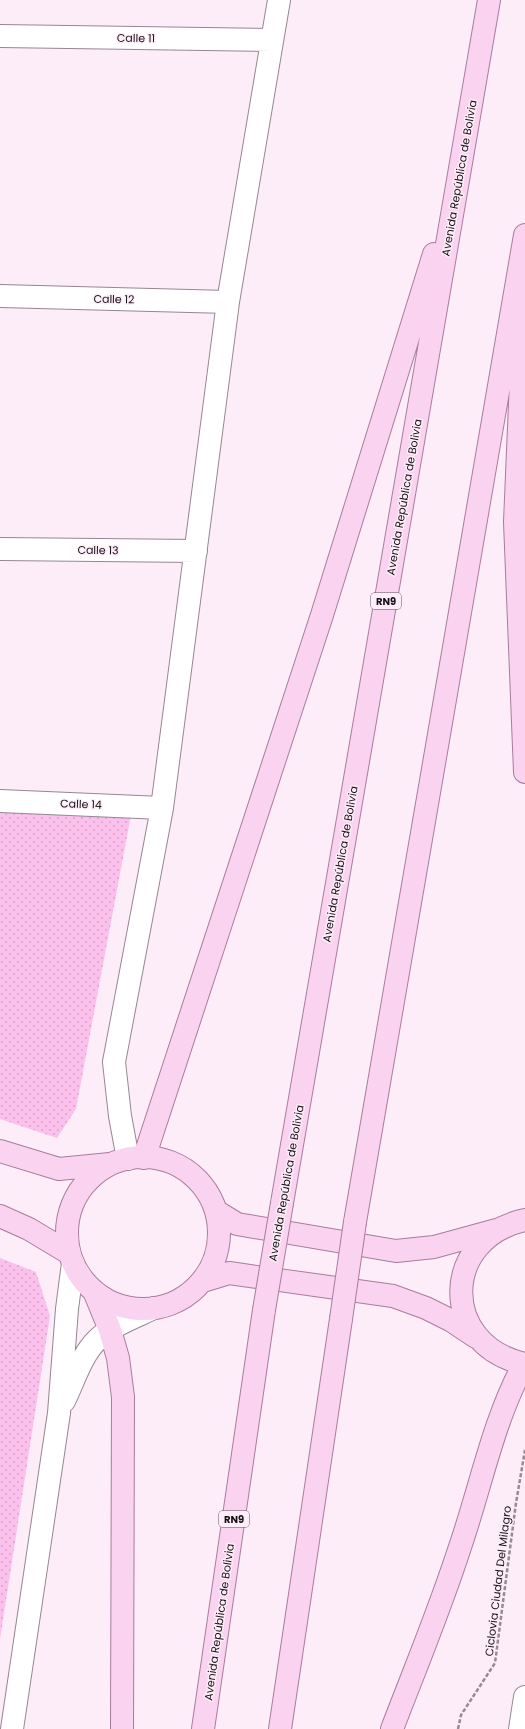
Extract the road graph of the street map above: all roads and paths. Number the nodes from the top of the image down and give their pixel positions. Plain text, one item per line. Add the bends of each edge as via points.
1 (279, 0) edge
2 (490, 0) edge
3 (0, 36) edge
4 (272, 40) junction
5 (460, 168) junction
6 (525, 235) edge
7 (525, 286) edge
8 (0, 296) edge
9 (228, 302) junction
10 (0, 549) edge
11 (196, 551) junction
12 (525, 772) edge
13 (0, 801) edge
14 (162, 808) junction
15 (0, 1152) edge
16 (129, 1160) junction
17 (216, 1211) junction
18 (0, 1216) edge
19 (525, 1220) edge
20 (496, 1230) junction
21 (71, 1258) junction
22 (203, 1281) junction
23 (94, 1291) junction
24 (154, 1308) junction
25 (110, 1330) junction
26 (476, 1337) junction
27 (524, 1364) edge
28 (59, 1413) junction
29 (525, 1450) edge
30 (525, 1697) edge
31 (12, 1729) edge
32 (122, 1729) edge
33 (203, 1729) edge
34 (280, 1729) edge
35 (392, 1729) edge
36 (458, 1729) edge
37 (520, 1729) edge

1 - 4 street
2 - 5 main road, Avenida República de Bolivia / RN9
3 - 4 street, Calle 11
4 - 9 street
5 - 16 main road via 322,615
5 - 33 main road, Avenida República de Bolivia / RN9, bridge via 264,1310
6 - 34 main road, bridge via 355,1222
7 - 12 main road via 515,522
8 - 9 street, Calle 12
9 - 11 street
10 - 11 street, Calle 13
11 - 14 street
13 - 14 street, Calle 14
14 - 16 street via 114,1062 120,1116
15 - 16 main road via 59,1168
16 - 17 main road via 168,1162 189,1173 206,1190
16 - 21 main road via 94,1175 80,1191 70,1210 67,1232
17 - 20 main road via 237,1224 396,1251 434,1248
17 - 22 main road via 219,1229 218,1248
18 - 21 main road via 29,1229
19 - 20 main road
20 - 26 main road via 482,1242 463,1276 461,1298 466,1319
21 - 23 main road via 82,1278
21 - 28 street
22 - 24 main road via 183,1297
22 - 26 main road via 229,1273 393,1296 426,1308
23 - 24 main road via 112,1303 133,1309
23 - 25 main road
24 - 25 street
25 - 28 street via 97,1340 86,1354
25 - 32 main road via 118,1358 123,1397
26 - 27 main road via 495,1353
27 - 35 main road via 511,1387 460,1548
28 - 31 street
29 - 36 path, Ciclovia Ciudad Del Milagro via 495,1663 461,1715
30 - 37 street

